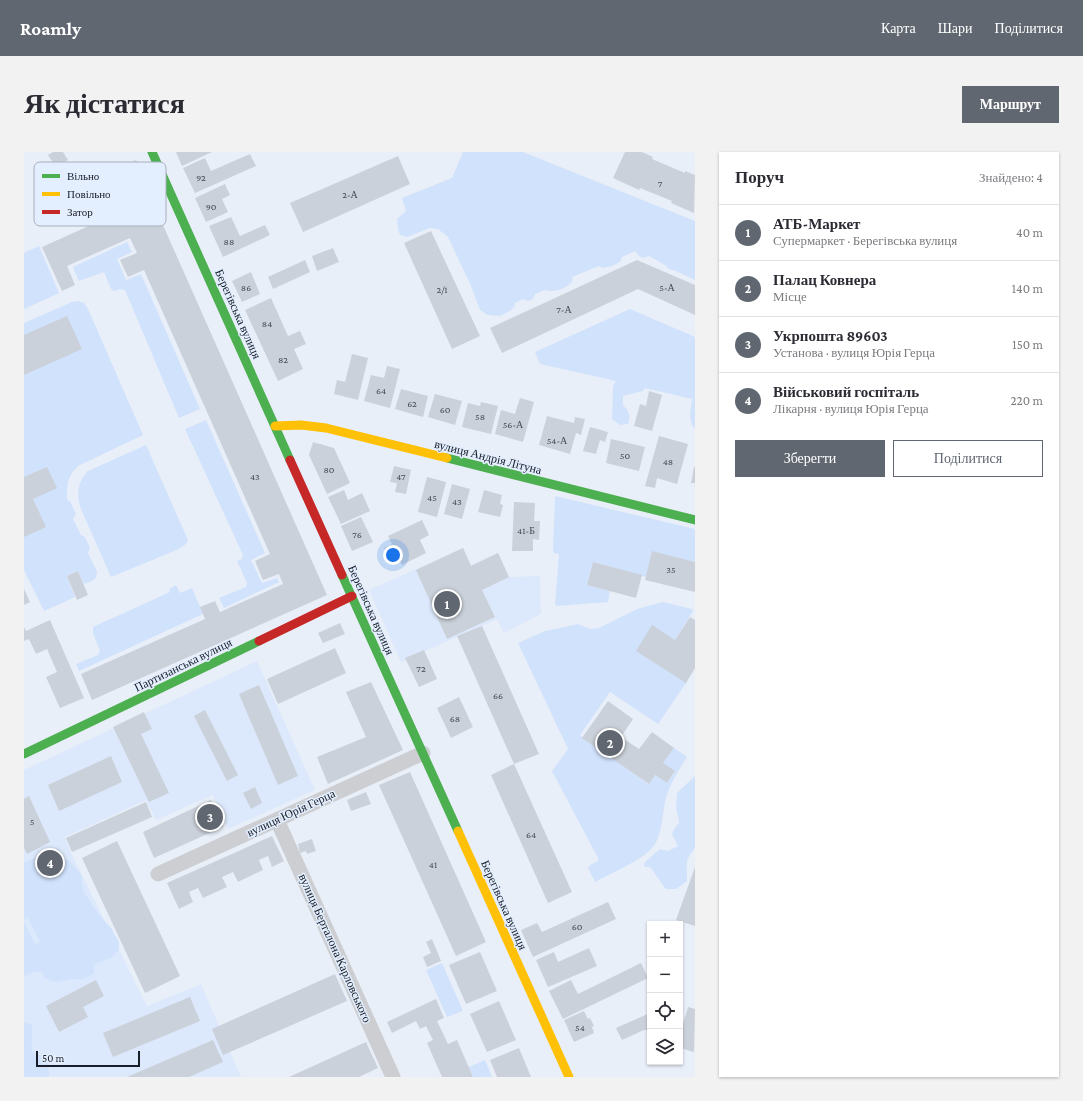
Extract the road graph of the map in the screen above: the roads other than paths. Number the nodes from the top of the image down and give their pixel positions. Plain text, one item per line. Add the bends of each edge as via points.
1 (152, 152) edge
2 (156, 162) edge
3 (166, 183) edge
4 (275, 426) junction
5 (695, 520) edge
6 (352, 596) junction
7 (423, 753) junction
8 (24, 754) edge
9 (277, 820) junction
10 (158, 874) dead end
11 (393, 1077) edge
12 (569, 1077) edge

1 - 2 main road, Берегівська вулиця
3 - 4 main road, Берегівська вулиця
4 - 5 main road, вулиця Андрія Літуна via 301,424 326,428
4 - 6 main road, Берегівська вулиця
6 - 7 main road, Берегівська вулиця
6 - 8 main road, Партизанська вулиця
7 - 9 street, вулиця Юрія Герца
7 - 12 main road, Берегівська вулиця
9 - 10 street, вулиця Юрія Герца
9 - 11 street, вулиця Берталона Карловського

